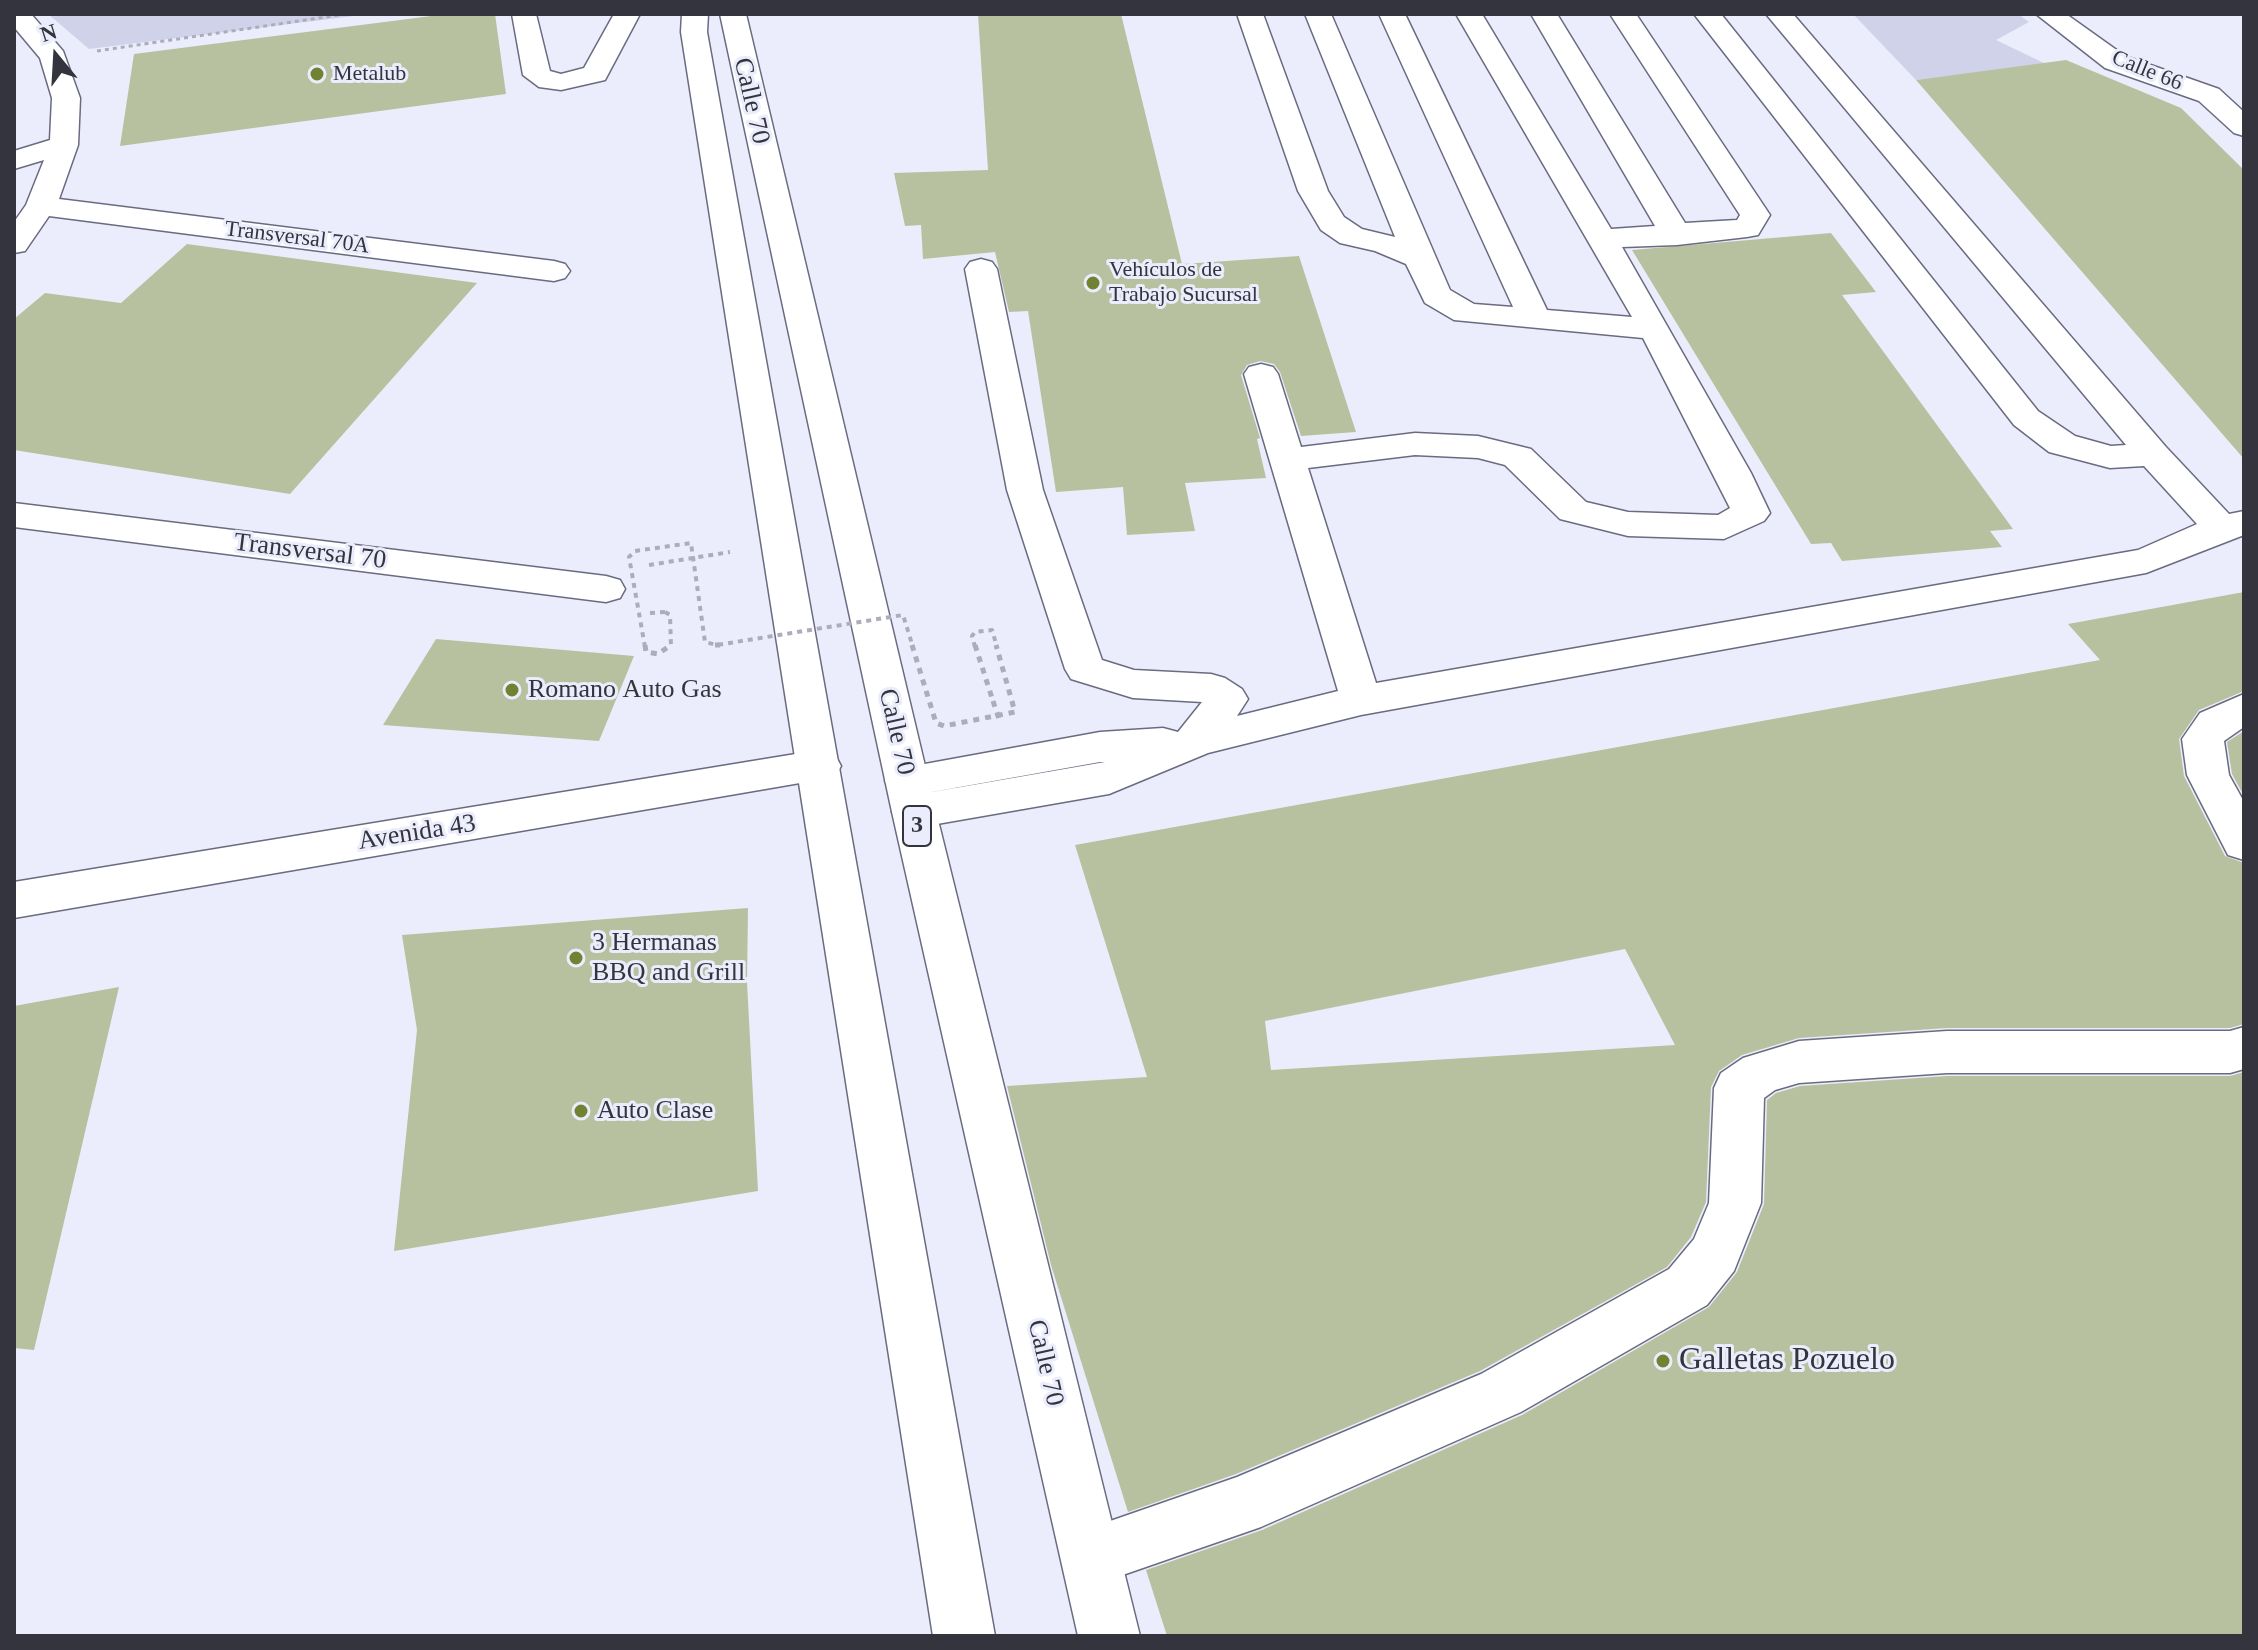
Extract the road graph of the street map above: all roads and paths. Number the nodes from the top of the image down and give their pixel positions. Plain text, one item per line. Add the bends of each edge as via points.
1 (15, 14) edge
2 (346, 14) edge
3 (627, 14) edge
4 (695, 14) edge
5 (733, 14) edge
6 (1250, 14) edge
7 (1318, 14) edge
8 (1392, 14) edge
9 (1469, 14) edge
10 (1544, 14) edge
11 (1623, 14) edge
12 (1707, 14) edge
13 (1779, 14) edge
14 (2049, 14) edge
15 (524, 16) dead end
16 (53, 57) junction
17 (2244, 89) edge
18 (2209, 95) junction
19 (2244, 127) edge
20 (64, 145) junction
21 (14, 160) edge
22 (41, 206) junction
23 (1677, 236) junction
24 (1601, 239) junction
25 (14, 244) edge
26 (1419, 258) junction
27 (981, 269) dead end
28 (554, 271) dead end
29 (1535, 319) junction
30 (1655, 329) junction
31 (1261, 374) dead end
32 (2153, 455) junction
33 (1286, 460) junction
34 (14, 515) edge
35 (2232, 526) edge
36 (735, 551) dead end
37 (641, 566) dead end
38 (606, 589) dead end
39 (665, 612) dead end
40 (1361, 700) junction
41 (993, 701) dead end
42 (2244, 709) edge
43 (1197, 741) junction
44 (820, 766) junction
45 (910, 797) junction
46 (2244, 843) edge
47 (14, 900) edge
48 (2244, 1048) edge
49 (1091, 1556) junction
50 (964, 1636) edge
51 (1109, 1636) edge

1 - 16 main road
2 - 16 path
3 - 15 main road via 595,74 561,82 537,75
4 - 44 main road, Calle 70
5 - 45 main road, Calle 70 / 3
6 - 26 main road via 1313,191 1332,223 1351,236
7 - 26 main road
8 - 29 main road
9 - 24 main road
10 - 23 main road
11 - 23 main road via 1755,215 1747,228
12 - 32 main road via 2026,418 2062,444 2110,457
13 - 32 main road
14 - 18 main road, Calle 66 via 2115,62
16 - 20 main road via 66,98
17 - 18 main road
18 - 19 main road, Calle 66
20 - 21 main road
20 - 22 main road
22 - 25 main road
22 - 28 main road, Transversal 70A
23 - 24 main road
24 - 30 main road
26 - 29 main road via 1436,296 1466,313
27 - 43 main road via 1025,490 1085,669 1133,684 1211,688 1227,699
29 - 30 main road
30 - 33 main road via 1751,513 1724,527 1628,524 1573,511 1518,457 1478,447 1415,444
31 - 33 main road
32 - 35 main road
33 - 40 main road
34 - 38 main road, Transversal 70
35 - 40 main road via 2146,561
36 - 37 path
39 - 41 path, bridge via 670,615 671,647 658,654 646,652 631,554 691,543 705,642 903,615 936,723 944,726 1015,712 992,630 972,636
40 - 43 main road
42 - 46 main road via 2215,724 2203,739 2208,775
43 - 45 main road via 1109,778
44 - 47 main road, Avenida 43
44 - 50 main road, Calle 70
45 - 49 main road, Calle 70 / 3
48 - 49 main road via 1947,1052 1799,1062 1760,1073 1739,1088 1735,1203 1715,1254 1688,1287 1501,1393 1240,1506
49 - 51 main road, Calle 70 / 3

